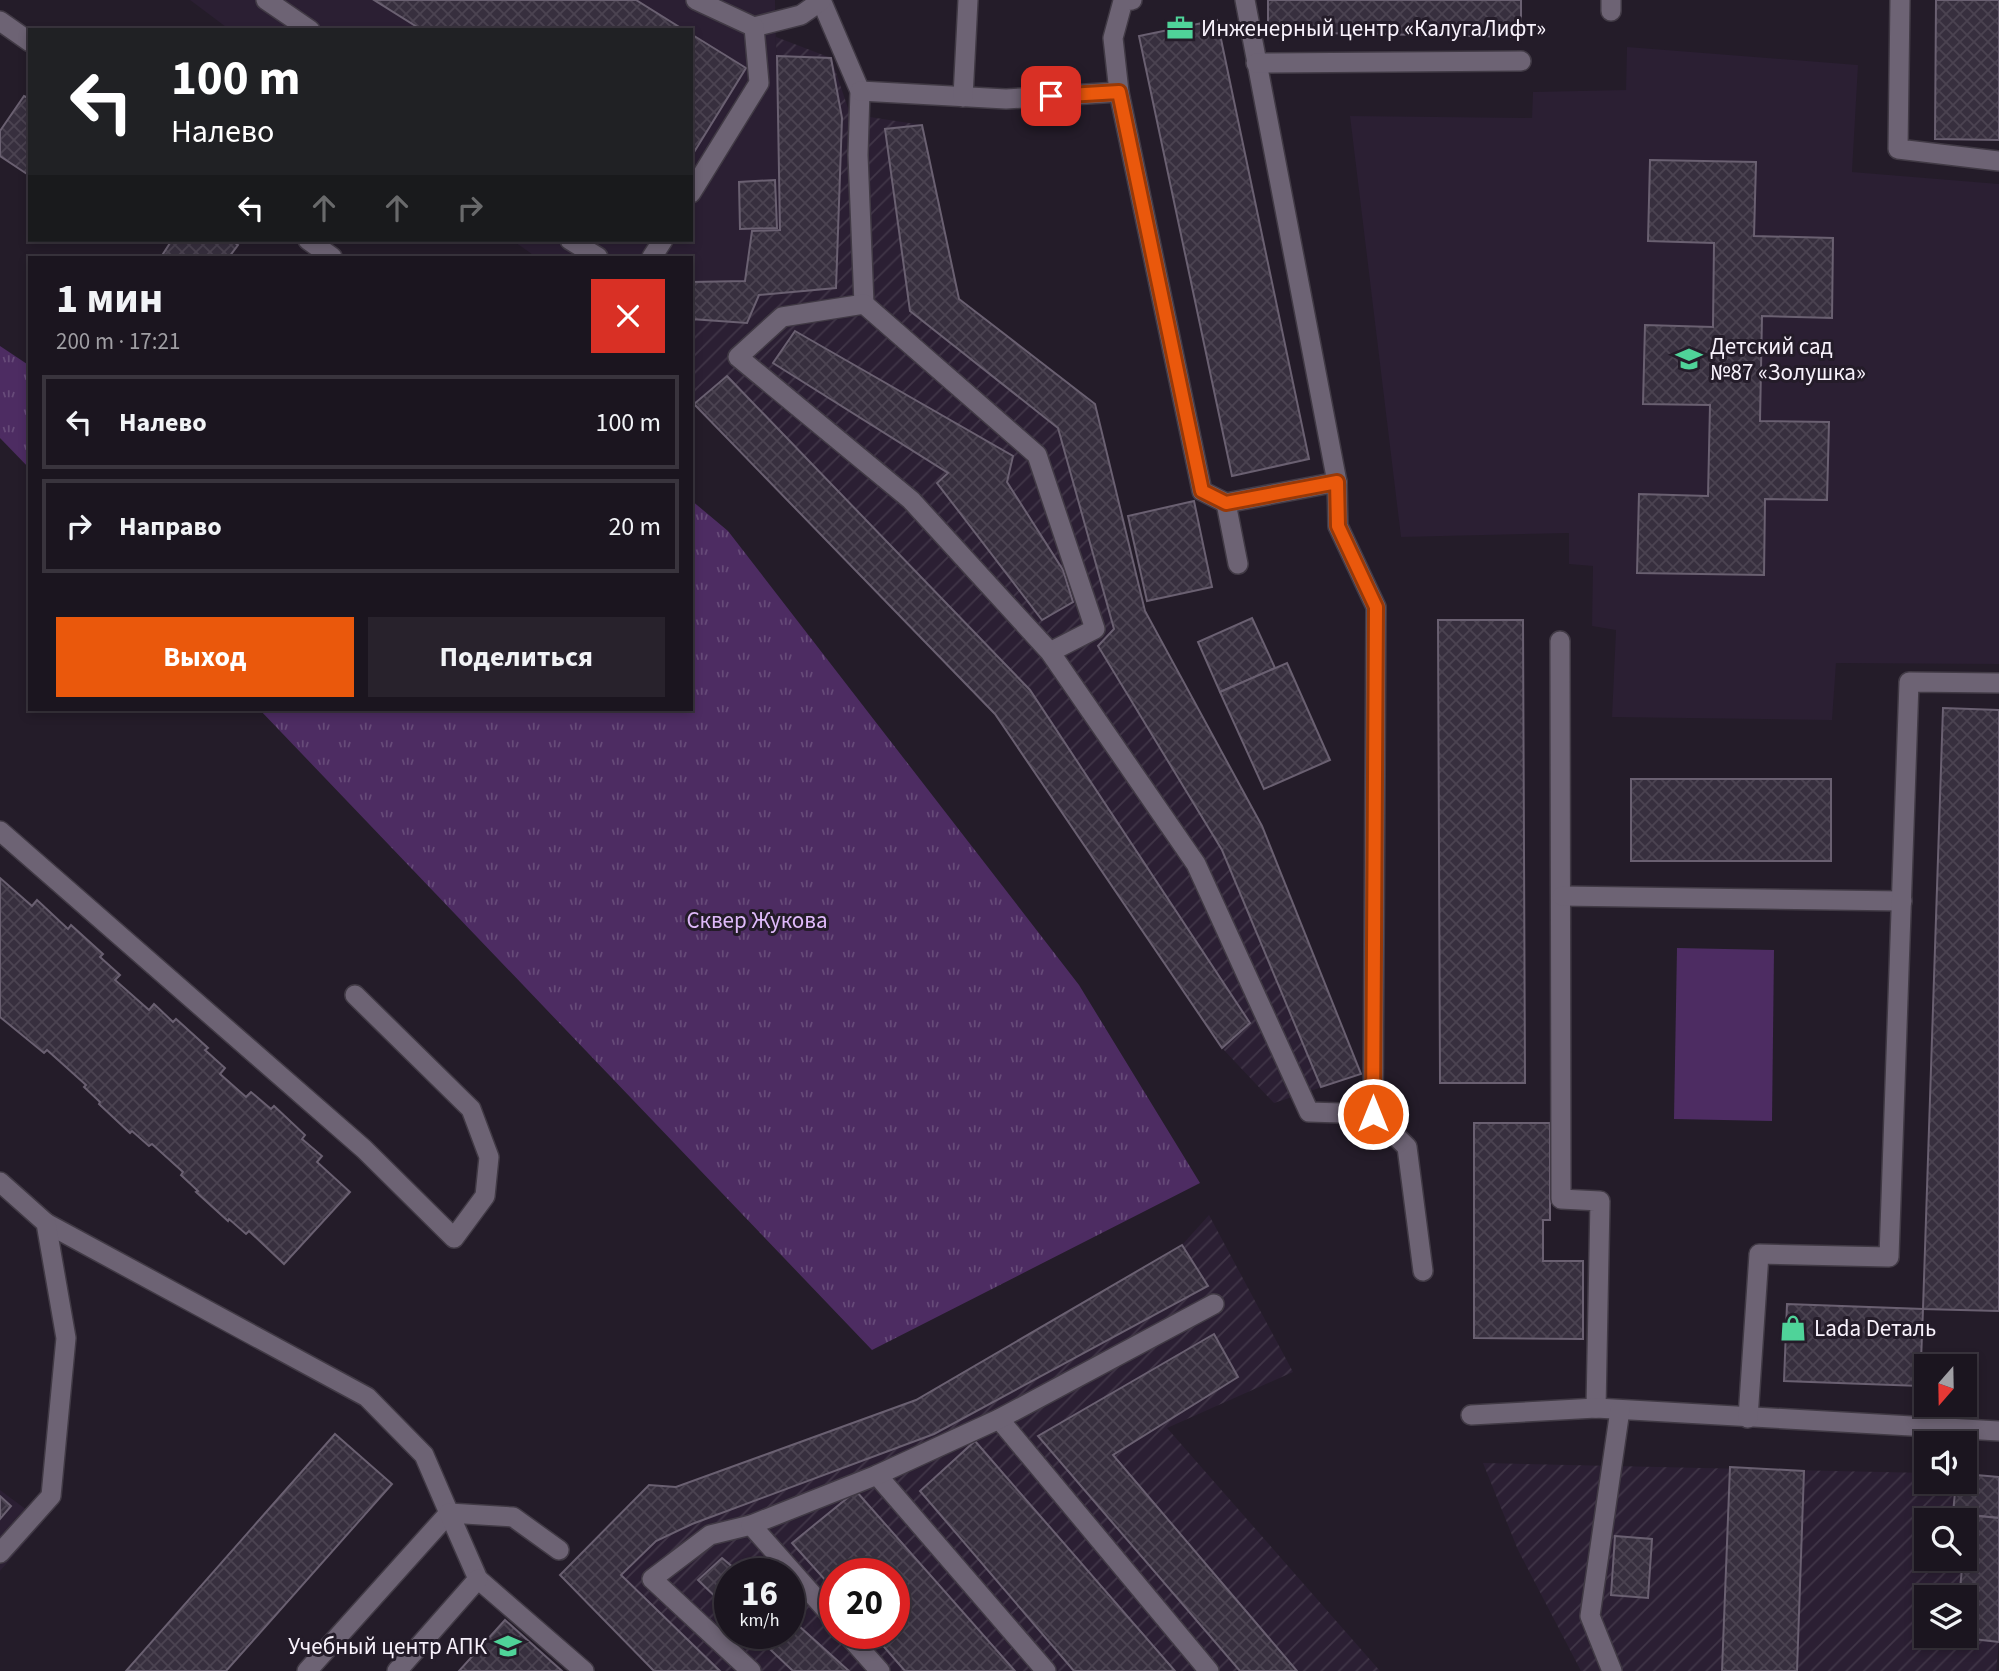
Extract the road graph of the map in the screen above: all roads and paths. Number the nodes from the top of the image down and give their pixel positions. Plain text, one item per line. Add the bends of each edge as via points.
1 (266, 0) edge
2 (696, 0) edge
3 (821, 0) edge
4 (968, 0) edge
5 (1132, 0) edge
6 (1245, 0) edge
7 (1900, 0) edge
8 (0, 21) edge
9 (754, 27) junction
10 (307, 28) edge
11 (28, 42) edge
12 (1521, 61) dead end
13 (1256, 63) junction
14 (860, 91) junction
15 (1119, 92) junction
16 (963, 97) junction
17 (1999, 161) edge
18 (693, 190) edge
19 (310, 242) edge
20 (573, 242) edge
21 (331, 256) edge
22 (596, 256) edge
23 (864, 304) junction
24 (1337, 482) junction
25 (1226, 503) junction
26 (1238, 564) dead end
27 (1560, 641) dead end
28 (1050, 652) junction
29 (1999, 683) edge
30 (0, 831) edge
31 (1562, 897) junction
32 (1902, 901) junction
33 (355, 995) dead end
34 (1373, 1114) junction
35 (0, 1182) edge
36 (46, 1223) junction
37 (1423, 1271) dead end
38 (1214, 1304) dead end
39 (1596, 1408) junction
40 (1620, 1410) junction
41 (1471, 1415) dead end
42 (1748, 1418) junction
43 (999, 1419) junction
44 (1999, 1431) edge
45 (877, 1475) junction
46 (449, 1513) junction
47 (751, 1525) junction
48 (559, 1549) dead end
49 (0, 1553) edge
50 (478, 1579) junction
51 (819, 1602) edge
52 (860, 1649) edge
53 (307, 1671) edge
54 (397, 1671) edge
55 (584, 1671) edge
56 (751, 1671) edge
57 (880, 1671) edge
58 (1046, 1671) edge
59 (1209, 1671) edge
60 (1612, 1671) edge

1 - 10 street
2 - 9 street
3 - 9 street via 801,15
3 - 14 street
4 - 16 street
5 - 15 street via 1124,1 1113,38
6 - 13 street
7 - 17 street via 1898,149
8 - 11 street
9 - 18 street via 759,83
12 - 13 street
13 - 24 street
14 - 16 street
14 - 23 street
15 - 16 street
15 - 25 street via 1202,491
19 - 21 street
20 - 22 street
23 - 28 street via 1037,455 1095,629
23 - 28 street via 782,317 738,357 911,500
24 - 25 street
24 - 34 street via 1338,526 1376,607
25 - 26 street
27 - 31 street
28 - 34 street via 1196,864 1309,1112
29 - 32 street via 1909,682
30 - 33 street via 364,1149 454,1238 485,1196 489,1157 471,1109
31 - 32 street
31 - 39 street via 1561,1199 1600,1201
32 - 42 street via 1889,1258 1759,1254
34 - 37 street via 1407,1147
35 - 36 street
36 - 46 street via 367,1397 424,1455
36 - 49 street via 66,1338 51,1496
38 - 43 street
39 - 40 street
39 - 41 street
40 - 42 street
40 - 60 street via 1590,1616
42 - 44 street
43 - 45 street
43 - 59 street
45 - 47 street
45 - 58 street
46 - 48 street via 513,1517
46 - 50 street
46 - 53 street
47 - 51 street
47 - 56 street via 710,1535 652,1579
50 - 54 street
50 - 55 street
52 - 57 street

